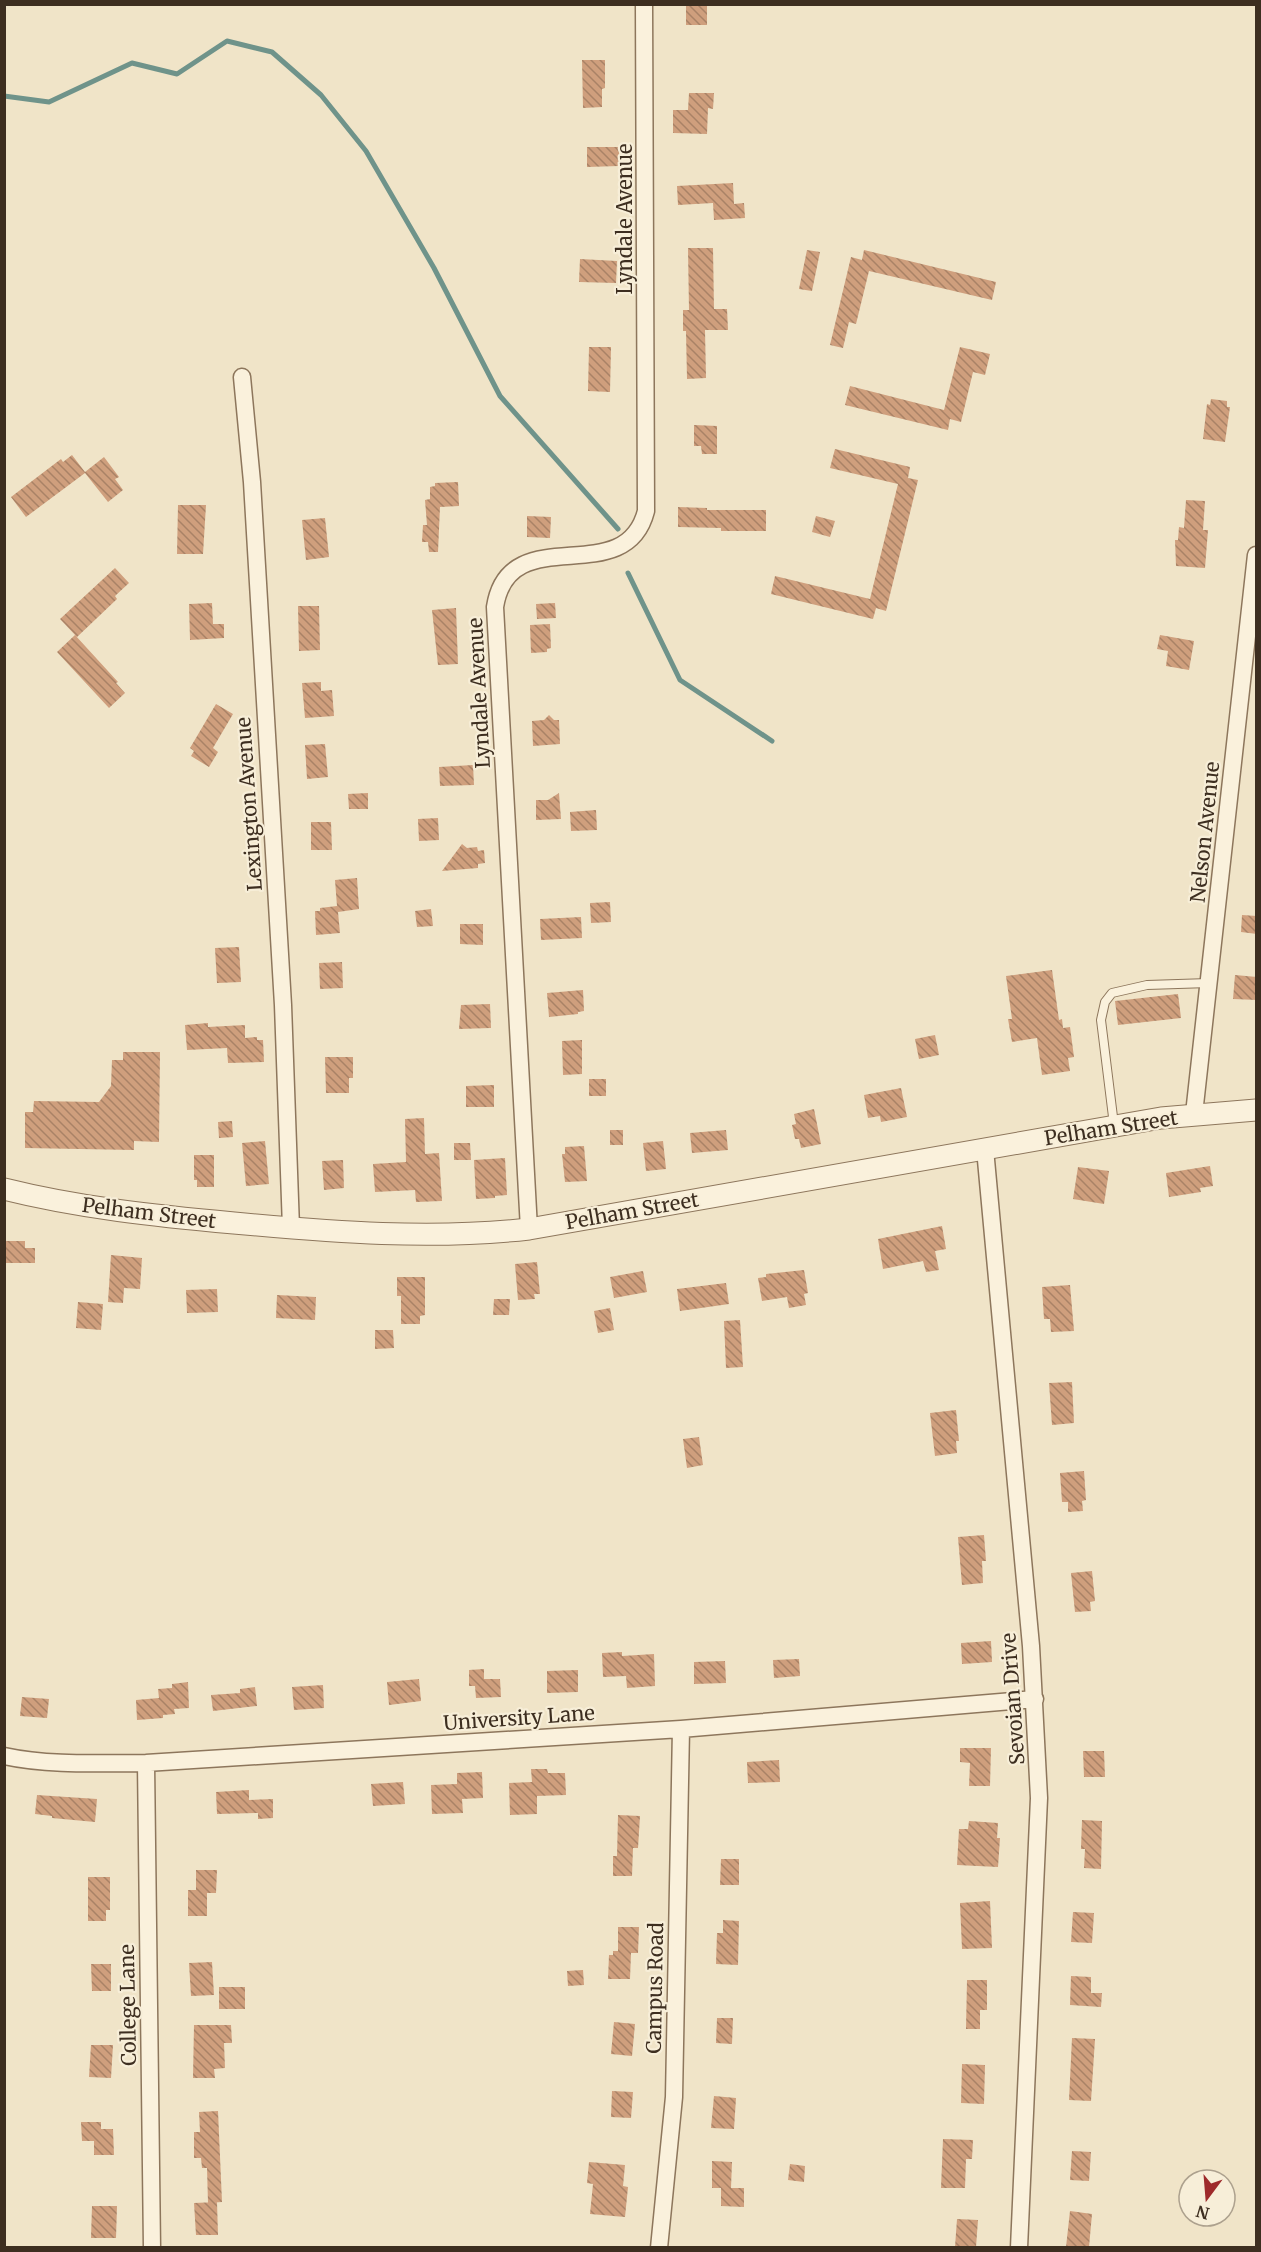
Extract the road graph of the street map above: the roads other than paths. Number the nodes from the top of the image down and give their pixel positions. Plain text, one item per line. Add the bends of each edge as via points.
1 (644, 4) edge
2 (242, 377) dead end
3 (1257, 555) edge
4 (1209, 983) junction
5 (1257, 1110) edge
6 (1194, 1114) junction
7 (1114, 1127) junction
8 (985, 1149) junction
9 (4, 1189) edge
10 (291, 1228) junction
11 (530, 1229) junction
12 (1035, 1699) junction
13 (681, 1729) junction
14 (4, 1756) edge
15 (146, 1763) junction
16 (152, 2247) edge
17 (659, 2247) edge
18 (1019, 2247) edge

1 - 11 street, Lyndale Avenue via 646,511 632,538 610,551 536,559 519,566 503,583 495,607
2 - 10 street, Lexington Avenue via 252,482 283,1005
3 - 4 street, Nelson Avenue
4 - 6 street, Nelson Avenue
4 - 7 lane via 1147,985 1112,993 1105,1002 1101,1020
5 - 6 street, Pelham Street
6 - 7 street, Pelham Street
7 - 8 street, Pelham Street
8 - 11 street, Pelham Street
8 - 12 street, Sevoian Drive
9 - 10 street, Pelham Street via 120,1211
10 - 11 street, Pelham Street via 437,1236
12 - 13 street, University Lane
12 - 18 street, Sevoian Drive via 1039,1798
13 - 15 street, University Lane
13 - 17 street, Campus Road via 674,2097
14 - 15 street, University Lane
15 - 16 street, College Lane

